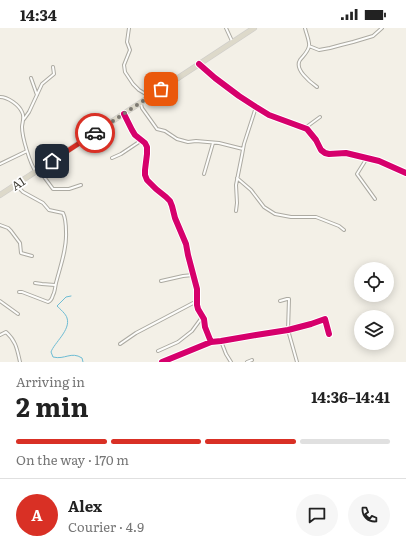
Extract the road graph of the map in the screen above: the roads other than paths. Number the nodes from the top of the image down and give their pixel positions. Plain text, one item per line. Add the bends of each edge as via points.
1 (129, 28) edge
2 (226, 28) edge
3 (305, 28) edge
4 (382, 28) edge
5 (252, 29) edge
6 (233, 42) junction
7 (309, 46) junction
8 (199, 64) junction
9 (53, 67) dead end
10 (31, 78) dead end
11 (316, 87) dead end
12 (37, 95) junction
13 (150, 96) junction
14 (0, 97) edge
15 (140, 103) junction
16 (256, 107) junction
17 (124, 114) junction
18 (320, 116) dead end
19 (22, 121) junction
20 (305, 128) junction
21 (142, 140) junction
22 (213, 143) junction
23 (243, 149) junction
24 (27, 151) junction
25 (112, 158) dead end
26 (367, 158) junction
27 (0, 164) edge
28 (38, 171) junction
29 (406, 173) edge
30 (204, 174) dead end
31 (237, 178) junction
32 (16, 185) junction
33 (81, 185) dead end
34 (0, 195) edge
35 (375, 198) dead end
36 (236, 211) dead end
37 (0, 225) edge
38 (344, 230) dead end
39 (32, 256) dead end
40 (193, 275) junction
41 (160, 281) dead end
42 (35, 283) dead end
43 (55, 285) junction
44 (19, 292) dead end
45 (0, 301) edge
46 (197, 301) junction
47 (280, 301) dead end
48 (18, 314) dead end
49 (203, 316) junction
50 (288, 330) junction
51 (329, 334) dead end
52 (0, 335) edge
53 (221, 341) junction
54 (211, 342) junction
55 (120, 344) dead end
56 (158, 351) dead end
57 (252, 360) dead end
58 (166, 361) edge
59 (20, 362) edge
60 (162, 362) edge
61 (231, 362) edge
62 (247, 362) edge
63 (298, 362) edge

1 - 13 street via 127,42 130,50 124,65 125,72 139,90
2 - 6 street
3 - 7 street
4 - 7 street via 373,36 330,48 318,50
5 - 6 highway, A1
6 - 8 highway, A1
7 - 11 street via 299,65 304,76
8 - 13 highway, A1
8 - 16 street
9 - 12 street via 54,74 42,84
10 - 12 street
12 - 19 street
13 - 15 highway, A1
14 - 19 street via 10,100 18,107 24,117
15 - 17 highway, A1
15 - 22 street via 159,130 183,141
16 - 20 street
16 - 23 street
17 - 21 street via 135,135
17 - 28 highway, A1 / A1
18 - 20 street
19 - 24 street
20 - 26 street via 325,153 346,153
21 - 25 street
21 - 40 street via 148,149 145,175 150,184 170,201 184,239
22 - 23 street via 219,142
22 - 30 street
23 - 31 street
24 - 27 street
24 - 28 street via 32,167
26 - 29 street
26 - 35 street via 357,174
28 - 32 highway, A1 / A1
28 - 33 street via 53,190
31 - 36 street
31 - 38 street via 275,214 316,217
32 - 34 highway, A1 / A1
32 - 43 street via 49,210 64,214 66,242
37 - 39 street via 11,231 20,244 21,253
40 - 41 street
40 - 46 street
42 - 43 street
43 - 44 street via 53,298 49,302
45 - 48 street
46 - 49 street via 198,309
46 - 55 street
47 - 50 street via 289,299
49 - 54 street
49 - 56 street via 192,331 178,342
50 - 51 street via 325,319
50 - 53 street
50 - 63 street
52 - 59 street via 6,332 14,340
53 - 54 street
53 - 61 street
54 - 58 street
57 - 62 street
58 - 60 street

